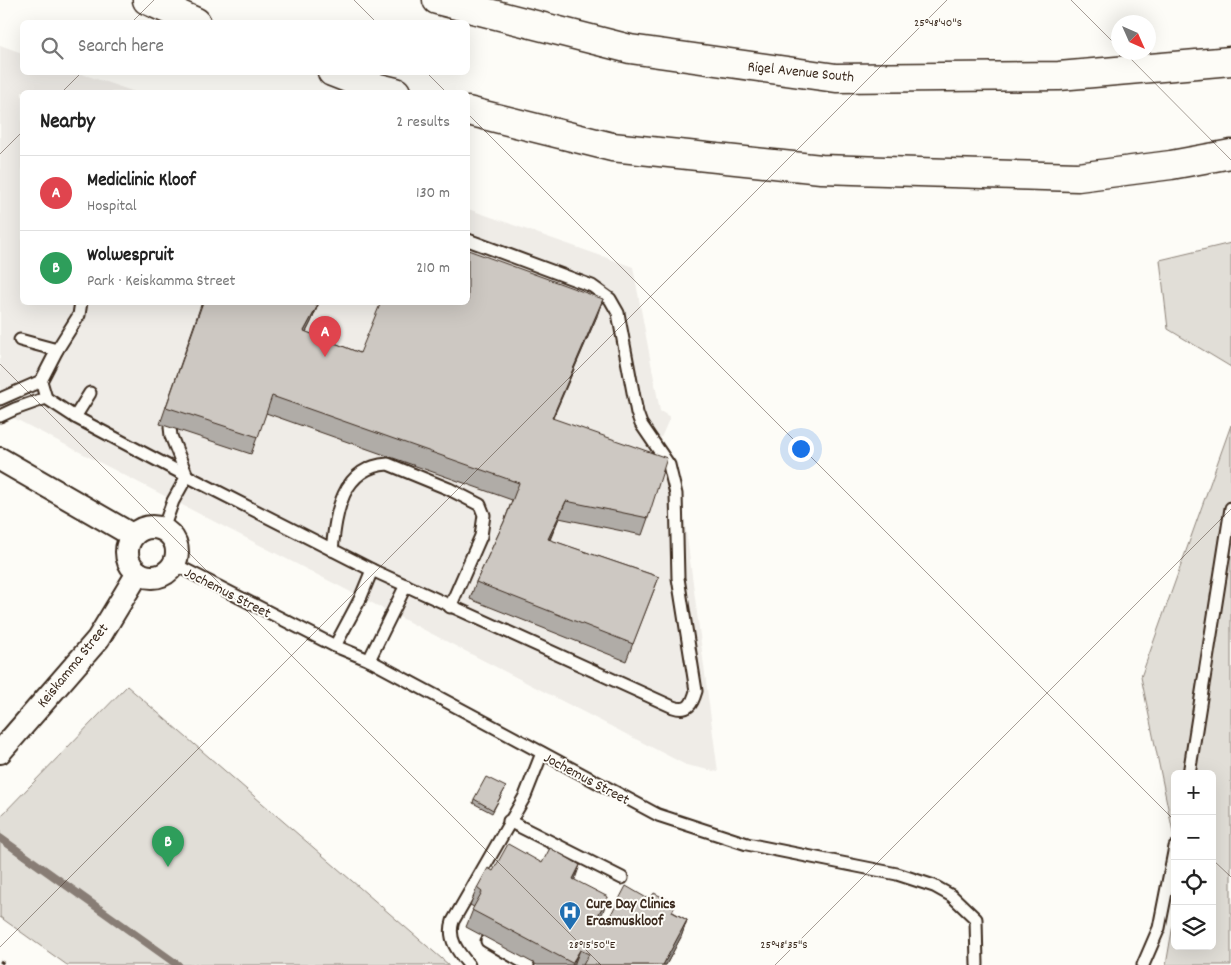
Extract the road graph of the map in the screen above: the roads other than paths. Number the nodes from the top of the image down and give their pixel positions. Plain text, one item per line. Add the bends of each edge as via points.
1 (147, 0) edge
2 (437, 0) edge
3 (192, 20) edge
4 (1231, 61) edge
5 (340, 75) edge
6 (388, 90) edge
7 (470, 112) edge
8 (1231, 154) edge
9 (470, 241) edge
10 (82, 305) edge
11 (20, 340) dead end
12 (57, 350) junction
13 (41, 381) junction
14 (90, 393) dead end
15 (46, 398) junction
16 (0, 399) edge
17 (0, 416) edge
18 (75, 417) junction
19 (170, 428) edge
20 (0, 459) edge
21 (187, 476) junction
22 (1231, 508) edge
23 (163, 529) junction
24 (132, 535) junction
25 (332, 550) junction
26 (174, 564) junction
27 (372, 570) junction
28 (138, 573) junction
29 (406, 585) junction
30 (450, 607) junction
31 (335, 646) junction
32 (369, 660) junction
33 (0, 752) edge
34 (542, 753) junction
35 (1190, 770) edge
36 (510, 821) junction
37 (1172, 860) edge
38 (622, 878) dead end
39 (487, 942) edge
40 (470, 965) edge
41 (528, 965) edge
42 (977, 965) edge
43 (1143, 965) edge

1 - 3 main road
2 - 4 main road, Rigel Avenue South via 630,49 836,78 1060,76
5 - 6 main road
7 - 8 main road via 612,147 821,169 1078,176
9 - 30 lane via 592,286 610,299 618,313 641,424 668,465 676,494 678,578 696,691 694,699 681,710 673,707
10 - 12 lane via 75,323
11 - 12 lane
12 - 13 lane
13 - 15 lane
13 - 16 lane
14 - 18 lane
15 - 17 lane
15 - 18 lane
18 - 21 lane
19 - 21 lane
20 - 24 street
21 - 23 lane
21 - 25 lane
22 - 35 lane
23 - 24 street via 146,527
23 - 26 street via 170,534 177,548
24 - 28 street via 126,551 128,560
25 - 27 lane
25 - 30 lane via 342,498 352,479 363,471 388,464 465,497 480,505 484,524
26 - 28 street via 162,575
26 - 31 lane, Jochemus Street
27 - 29 lane
27 - 31 lane
28 - 33 street, Keiskamma Street via 98,639
29 - 30 lane
29 - 32 lane
31 - 32 lane, Jochemus Street
32 - 34 lane, Jochemus Street
34 - 36 lane via 525,796
34 - 42 lane, Jochemus Street via 658,815 747,844 897,874 934,886 952,896 976,919
36 - 38 lane
36 - 40 lane via 451,928 454,945
37 - 43 lane via 1159,928
39 - 41 lane

